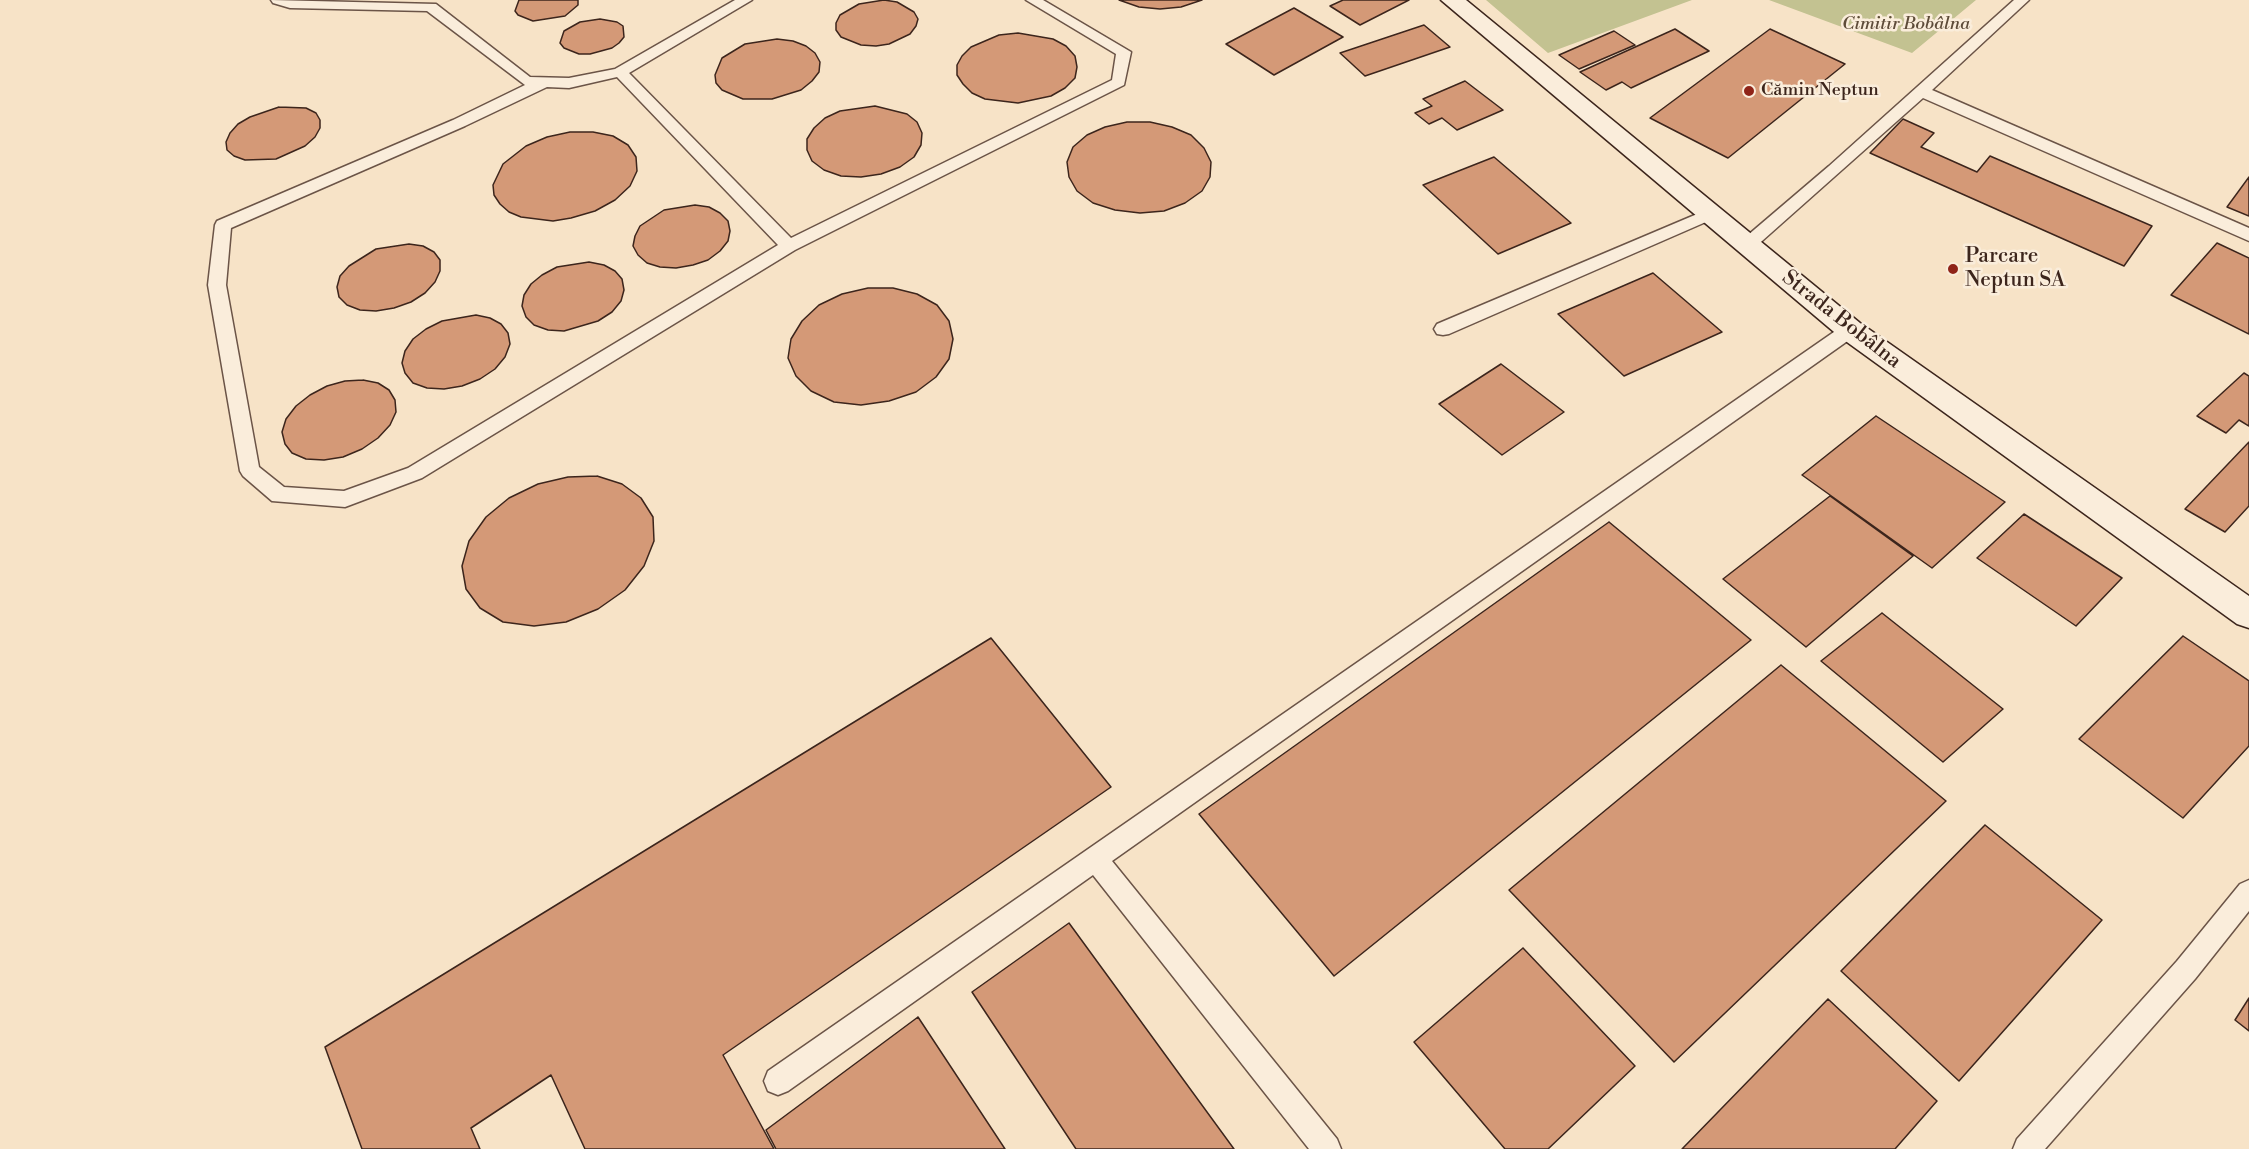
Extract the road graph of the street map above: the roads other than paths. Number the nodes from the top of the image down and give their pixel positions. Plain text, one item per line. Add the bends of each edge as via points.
1 (278, 0) edge
2 (745, 0) edge
3 (1033, 0) edge
4 (1452, 0) edge
5 (2022, 0) edge
6 (620, 72) junction
7 (546, 81) junction
8 (1920, 90) junction
9 (1709, 214) junction
10 (2249, 236) edge
11 (1747, 245) junction
12 (789, 246) junction
13 (1443, 329) dead end
14 (1850, 330) junction
15 (2249, 614) edge
16 (1095, 858) junction
17 (2249, 892) edge
18 (778, 1081) dead end
19 (1327, 1149) edge
20 (2027, 1149) edge

1 - 7 lane via 290,4 432,7 526,81
2 - 6 lane
3 - 12 lane via 1124,52 1119,82
4 - 9 main road, Strada Bobâlna
5 - 8 lane
6 - 7 lane via 569,83
6 - 12 lane
7 - 12 lane via 223,225 217,285 250,471 279,495 345,499 415,473
8 - 10 lane
8 - 11 lane
9 - 11 main road, Strada Bobâlna
9 - 13 lane
11 - 14 main road, Strada Bobâlna
14 - 15 main road, Strada Bobâlna
14 - 16 lane
16 - 18 lane
16 - 19 lane
17 - 20 lane via 2186,970

